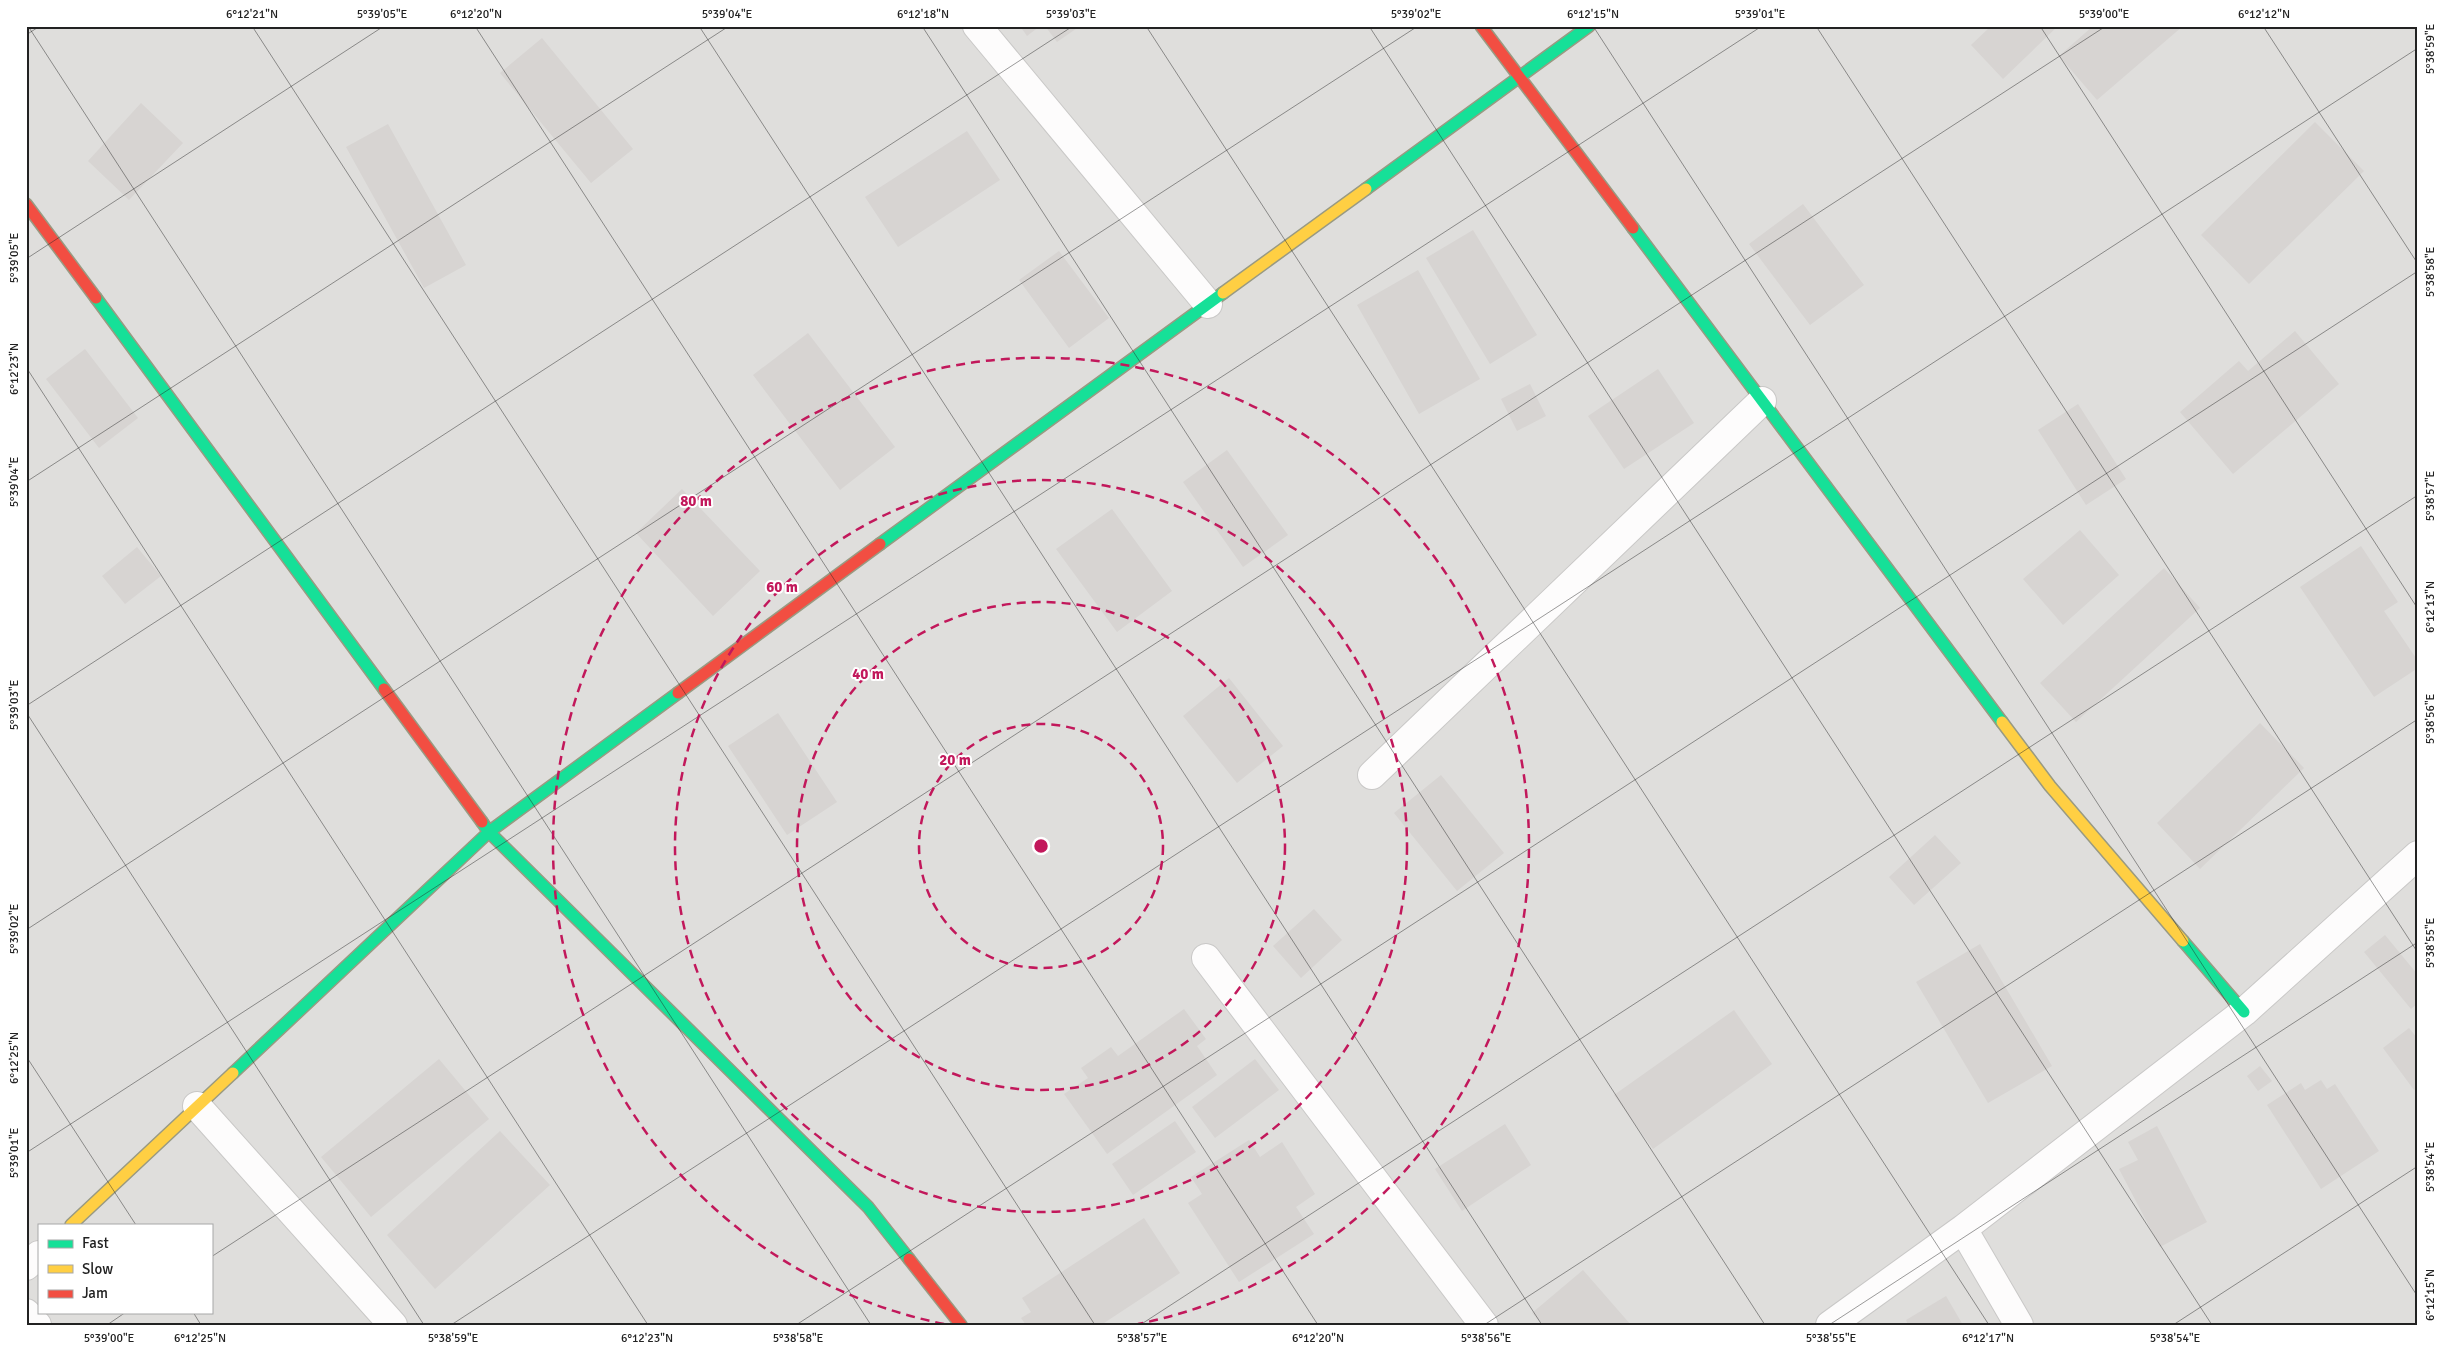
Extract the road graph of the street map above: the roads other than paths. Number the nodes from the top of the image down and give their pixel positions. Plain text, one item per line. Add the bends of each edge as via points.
1 (976, 26) edge
2 (1481, 26) edge
3 (1589, 26) edge
4 (1518, 78) junction
5 (26, 204) edge
6 (1208, 304) junction
7 (1762, 401) junction
8 (1372, 775) dead end
9 (489, 832) junction
10 (2418, 854) edge
11 (1206, 958) dead end
12 (2244, 1012) junction
13 (197, 1106) junction
14 (72, 1224) edge
15 (1963, 1229) junction
16 (38, 1256) edge
17 (26, 1266) edge
18 (26, 1313) edge
19 (37, 1325) edge
20 (393, 1325) edge
21 (961, 1325) edge
22 (1484, 1325) edge
23 (1830, 1325) edge
24 (2019, 1325) edge

1 - 6 street
2 - 4 street
3 - 4 street
4 - 6 street
4 - 7 street
5 - 9 street
6 - 9 street
7 - 8 street
7 - 12 street via 2050,786
9 - 13 street
9 - 21 street via 868,1208
10 - 12 street
11 - 22 street
12 - 15 street
13 - 14 street
13 - 20 street
15 - 23 street
15 - 24 street
16 - 17 street
18 - 19 street

